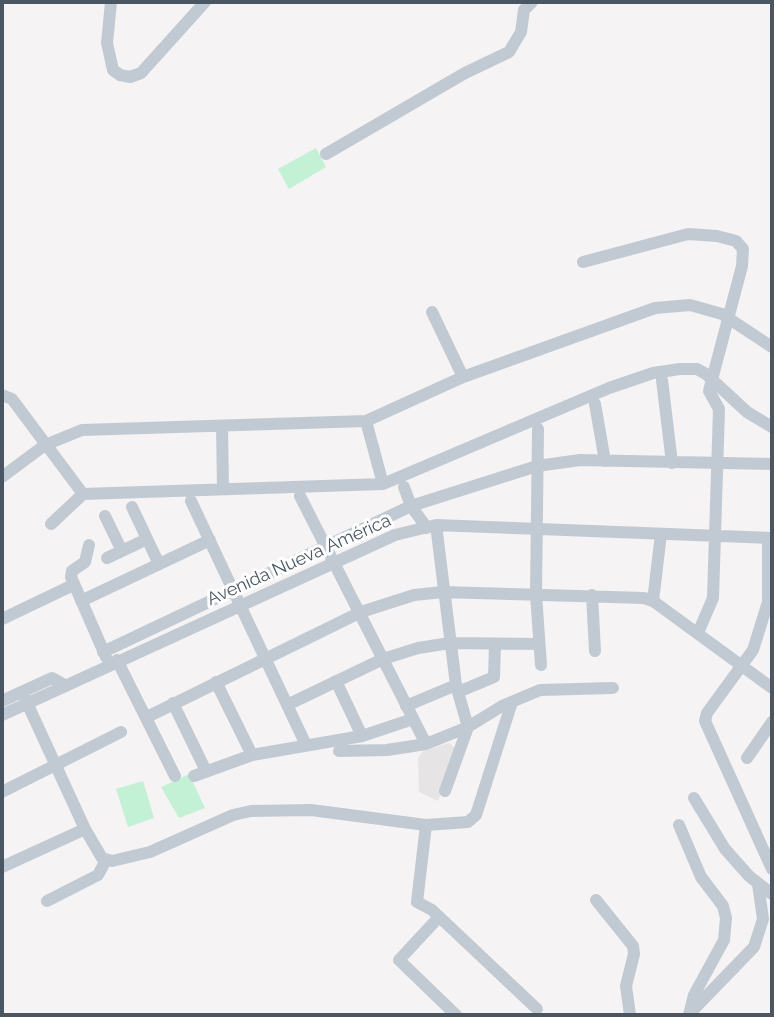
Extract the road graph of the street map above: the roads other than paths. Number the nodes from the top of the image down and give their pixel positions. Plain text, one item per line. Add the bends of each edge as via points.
1 (111, 2) edge
2 (205, 2) edge
3 (532, 2) edge
4 (326, 154) dead end
5 (583, 262) dead end
6 (432, 312) dead end
7 (729, 318) junction
8 (772, 347) edge
9 (463, 377) junction
10 (662, 380) dead end
11 (714, 380) junction
12 (2, 395) edge
13 (595, 404) dead end
14 (366, 421) junction
15 (222, 426) junction
16 (772, 426) edge
17 (538, 429) dead end
18 (45, 445) junction
19 (605, 461) junction
20 (672, 463) junction
21 (718, 464) junction
22 (772, 464) edge
23 (537, 466) junction
24 (2, 477) edge
25 (383, 484) junction
26 (404, 487) dead end
27 (223, 489) junction
28 (83, 494) junction
29 (300, 496) dead end
30 (191, 501) dead end
31 (411, 506) junction
32 (132, 507) dead end
33 (105, 516) dead end
34 (382, 519) junction
35 (51, 524) dead end
36 (426, 528) junction
37 (536, 529) junction
38 (661, 534) junction
39 (715, 536) junction
40 (770, 538) edge
41 (147, 539) junction
42 (210, 540) junction
43 (326, 544) junction
44 (89, 545) dead end
45 (122, 551) junction
46 (107, 558) dead end
47 (336, 561) junction
48 (159, 564) junction
49 (69, 587) dead end
50 (232, 589) junction
51 (443, 592) junction
52 (536, 595) junction
53 (592, 595) junction
54 (81, 601) junction
55 (653, 601) junction
56 (770, 602) edge
57 (239, 605) junction
58 (361, 612) junction
59 (2, 619) edge
60 (698, 633) junction
61 (450, 643) junction
62 (495, 643) junction
63 (539, 645) junction
64 (595, 650) dead end
65 (110, 658) junction
66 (265, 658) junction
67 (383, 659) junction
68 (541, 665) dead end
69 (741, 665) junction
70 (336, 681) junction
71 (216, 682) junction
72 (613, 688) dead end
73 (772, 688) edge
74 (457, 689) junction
75 (24, 698) junction
76 (2, 701) edge
77 (512, 702) junction
78 (173, 703) junction
79 (288, 705) junction
80 (405, 706) junction
81 (2, 715) edge
82 (147, 717) junction
83 (413, 719) junction
84 (772, 722) edge
85 (468, 727) junction
86 (121, 732) dead end
87 (362, 736) junction
88 (426, 744) junction
89 (306, 745) junction
90 (339, 751) dead end
91 (252, 755) junction
92 (747, 758) dead end
93 (55, 767) junction
94 (175, 776) dead end
95 (445, 791) dead end
96 (2, 792) edge
97 (694, 798) dead end
98 (426, 825) junction
99 (679, 825) dead end
100 (85, 830) junction
101 (106, 860) junction
102 (2, 867) edge
103 (772, 869) edge
104 (758, 884) junction
105 (772, 894) edge
106 (596, 900) dead end
107 (47, 901) dead end
108 (439, 917) junction
109 (537, 1009) dead end
110 (690, 1014) edge
111 (456, 1015) edge
112 (630, 1015) edge

1 - 2 street via 107,43 113,69 130,77 141,73
3 - 4 street via 524,10 521,32 509,52
5 - 7 street via 688,234 736,241 743,249 743,266
6 - 9 street
7 - 8 street
7 - 9 street via 690,305 655,308
7 - 11 street
9 - 14 street
10 - 20 street
11 - 16 street via 747,412
11 - 21 street via 709,391 719,409
11 - 25 street via 697,369 653,373
12 - 18 street via 12,399
13 - 19 street
14 - 15 street
14 - 25 street
15 - 18 street via 82,430
15 - 27 street
17 - 23 street
18 - 24 street
18 - 28 street
19 - 20 street
19 - 23 street
20 - 21 street
21 - 22 street
21 - 39 street
23 - 31 street
23 - 37 street
25 - 27 street
26 - 31 street
27 - 28 street
28 - 35 street
29 - 43 street
30 - 42 street
31 - 34 street
31 - 36 street
32 - 41 street
33 - 45 street
34 - 36 street
34 - 43 street
36 - 37 street, Avenida Nueva América
36 - 47 street, Avenida Nueva América via 395,535
36 - 51 street
37 - 38 street, Avenida Nueva América
37 - 52 street
38 - 39 street, Avenida Nueva América
38 - 55 street
39 - 40 street, Avenida Nueva América
39 - 60 street via 713,598
40 - 56 street
41 - 45 street
41 - 48 street
42 - 48 street
42 - 50 street
43 - 47 street
43 - 50 street
44 - 54 street via 85,562 71,574
45 - 46 street
47 - 57 street, Avenida Nueva América
47 - 58 street
48 - 54 street
49 - 59 street
50 - 57 street
50 - 65 street
51 - 52 street
51 - 58 street via 421,593
51 - 61 street
52 - 53 street
52 - 63 street
53 - 55 street
53 - 64 street
54 - 65 street
55 - 60 street
56 - 69 street via 753,650
57 - 65 street, Avenida Nueva América
57 - 66 street
58 - 66 street
58 - 67 street
60 - 69 street
61 - 62 street
61 - 67 street
61 - 74 street
62 - 63 street
62 - 74 street via 494,677
63 - 68 street
65 - 75 street, Avenida Nueva América via 63,684 52,678
65 - 82 street
66 - 71 street
66 - 79 street
67 - 70 street
67 - 80 street
69 - 73 street
69 - 103 street via 705,721
70 - 79 street
70 - 87 street
71 - 78 street
71 - 91 street
72 - 77 street via 550,688
74 - 80 street
74 - 85 street
75 - 76 street
75 - 81 street
75 - 93 street
77 - 85 street
77 - 98 street via 476,815 460,824
78 - 82 street
78 - 91 street via 200,774
79 - 89 street
80 - 83 street
82 - 94 street
83 - 87 street
83 - 88 street
84 - 92 street
85 - 88 street
85 - 95 street
86 - 93 street
87 - 89 street
88 - 90 street
89 - 91 street
93 - 96 street
93 - 100 street
97 - 104 street via 719,841
98 - 101 street via 315,810 251,811 150,852
98 - 108 street via 416,896 420,906
99 - 110 street via 701,877 723,906 726,918 724,940 694,995
100 - 101 street
100 - 102 street
101 - 107 street via 98,876
104 - 105 street
104 - 110 street via 764,919 754,947
106 - 112 street via 633,946 626,986
108 - 109 street
108 - 111 street via 399,960

